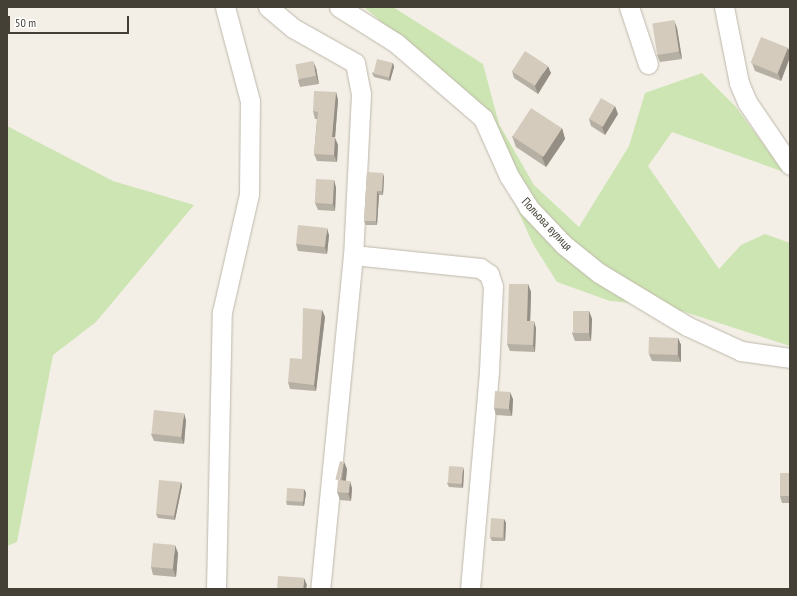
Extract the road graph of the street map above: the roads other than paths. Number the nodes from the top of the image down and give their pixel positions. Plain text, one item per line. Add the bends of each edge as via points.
1 (224, 7) edge
2 (268, 7) edge
3 (339, 7) edge
4 (629, 7) edge
5 (724, 7) edge
6 (648, 64) dead end
7 (790, 165) edge
8 (353, 255) junction
9 (790, 358) edge
10 (216, 589) edge
11 (320, 589) edge
12 (470, 589) edge

1 - 10 street via 250,101 249,194 222,312
2 - 8 street via 293,28 355,63 361,94
3 - 9 street, Польова вулиця via 396,43 483,118 509,176 528,207 564,245 599,273 687,326 741,352
4 - 6 street
5 - 7 street via 739,83 747,102
8 - 11 street
8 - 12 street via 480,268 489,274 493,286 489,372

